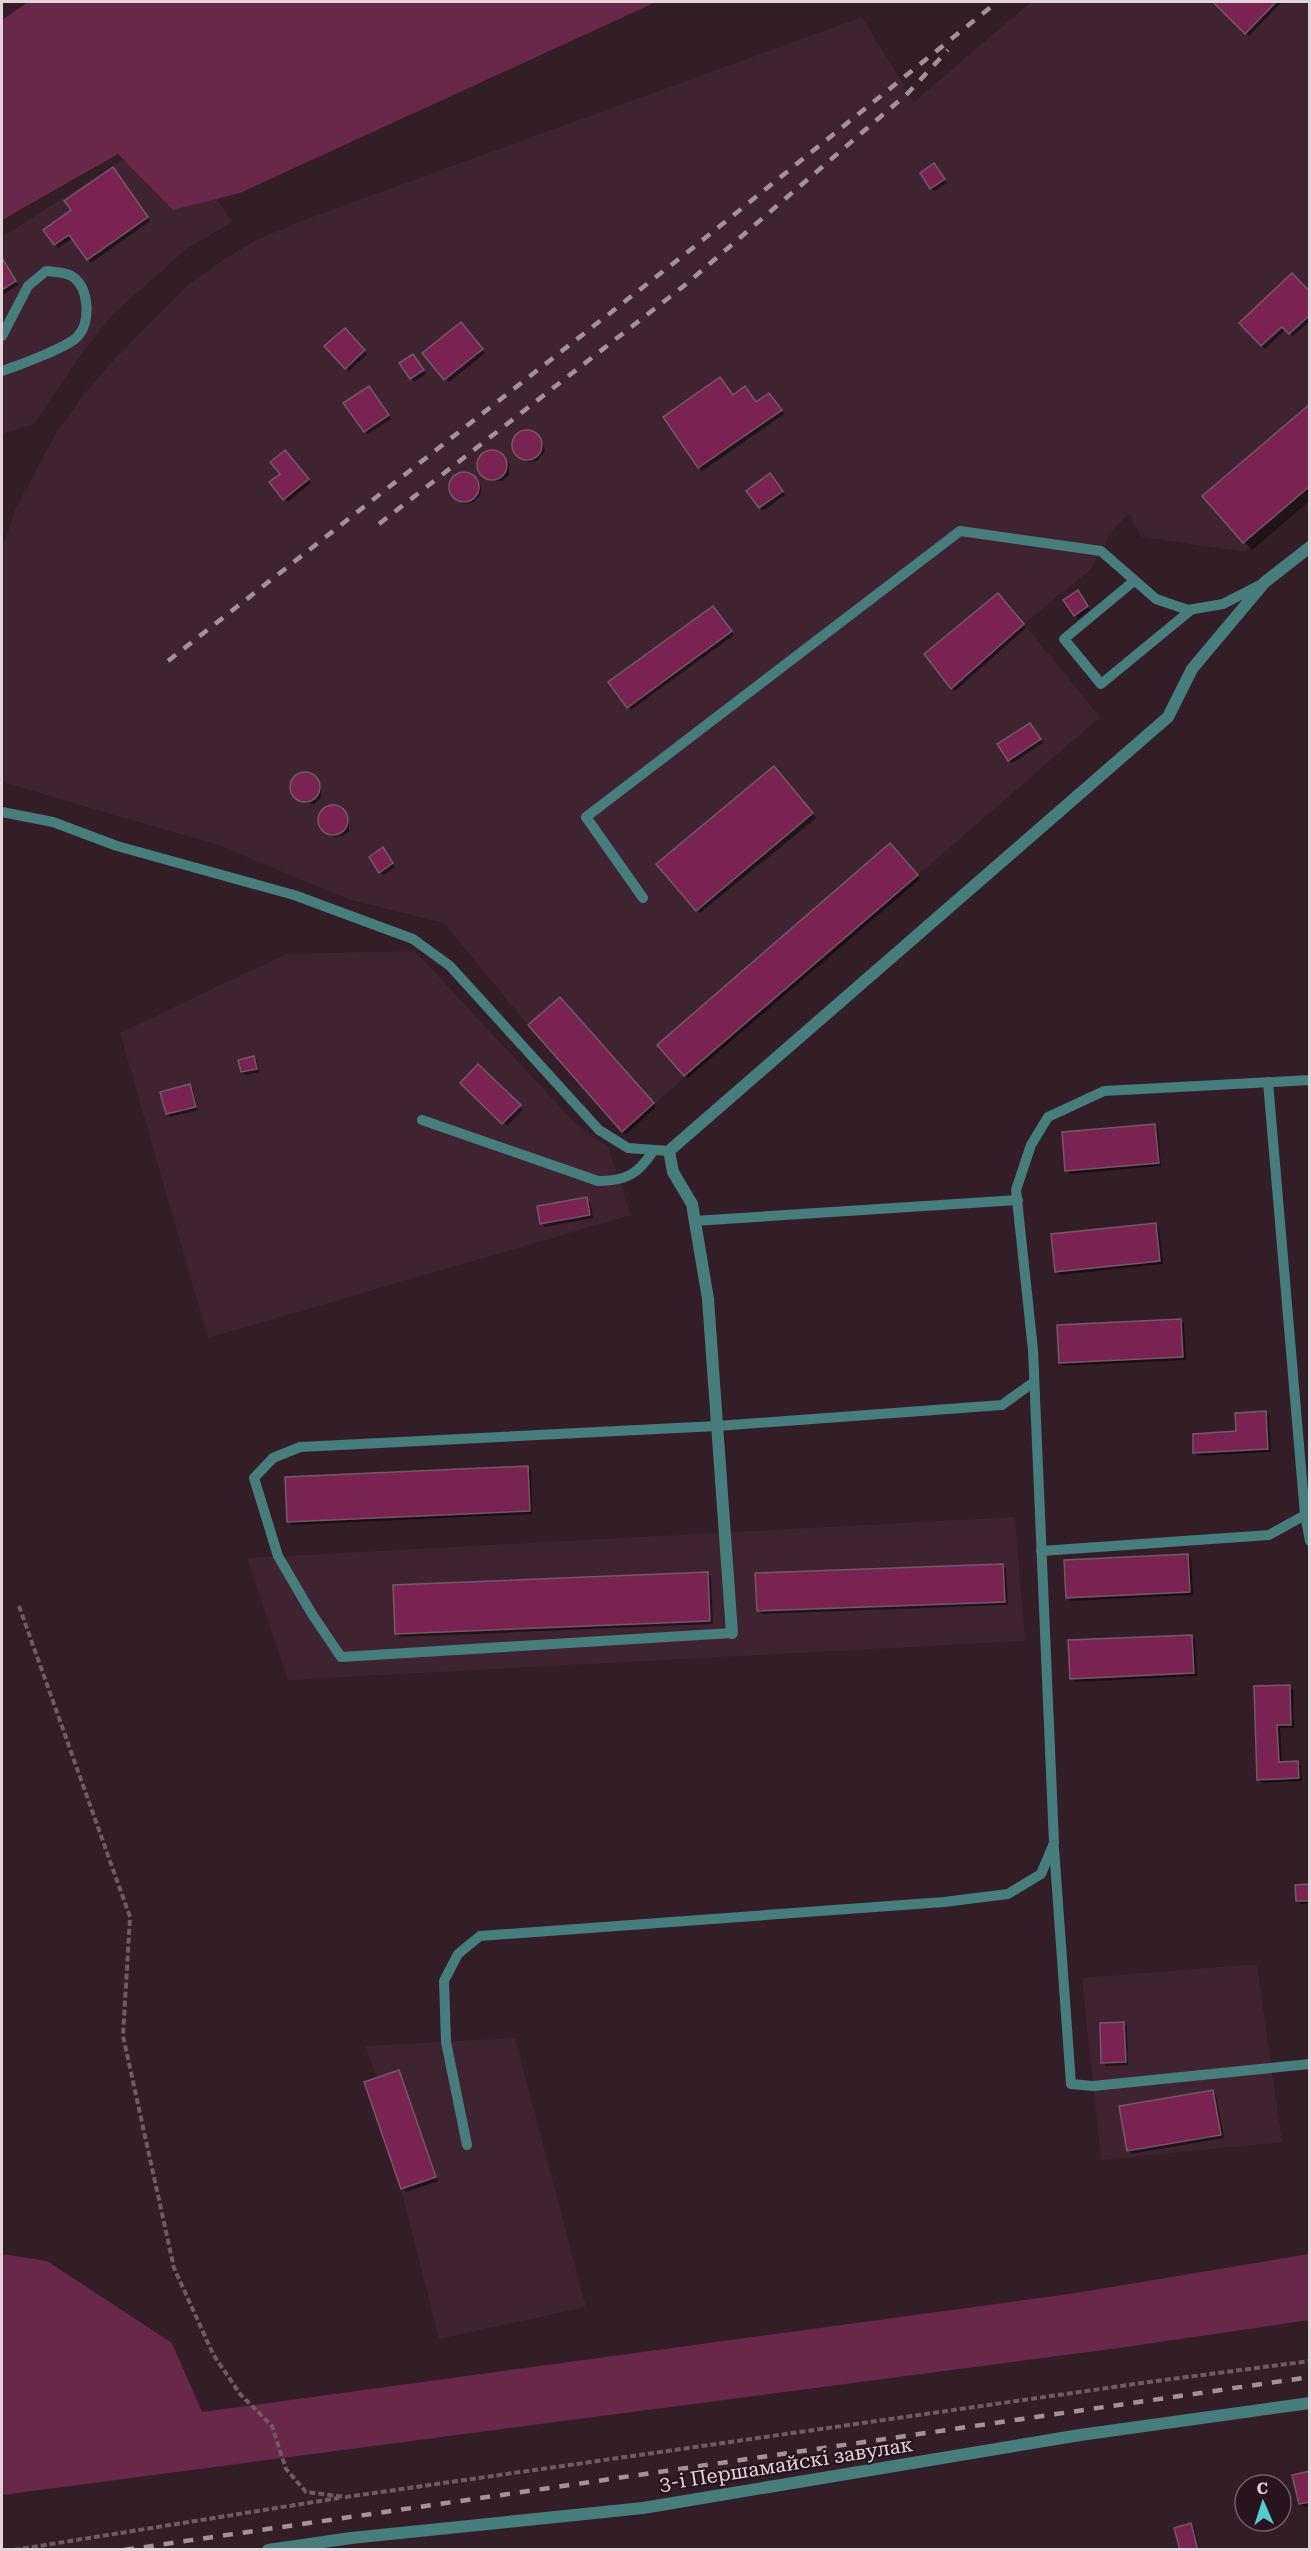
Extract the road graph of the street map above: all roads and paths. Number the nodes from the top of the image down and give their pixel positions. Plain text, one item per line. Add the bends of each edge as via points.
1 (2, 336) edge
2 (2, 371) edge
3 (1310, 547) edge
4 (1134, 581) junction
5 (1265, 582) junction
6 (1191, 610) junction
7 (2, 812) edge
8 (643, 898) dead end
9 (1310, 1080) edge
10 (1268, 1082) junction
11 (422, 1120) dead end
12 (654, 1150) junction
13 (669, 1151) junction
14 (1018, 1200) junction
15 (694, 1221) junction
16 (1034, 1382) junction
17 (717, 1426) junction
18 (1305, 1515) junction
19 (1310, 1541) edge
20 (1041, 1551) junction
21 (19, 1606) dead end
22 (732, 1633) joint
23 (1054, 1844) junction
24 (1310, 2064) edge
25 (467, 2145) dead end
26 (1310, 2361) edge
27 (1310, 2403) edge
28 (346, 2497) junction
29 (14, 2550) edge
30 (268, 2550) edge

1 - 2 lane via 28,286 46,271 72,276 84,290 87,318 78,336
3 - 5 street
4 - 6 lane via 1156,599
4 - 6 lane via 1064,639 1101,684
4 - 8 lane via 1101,551 960,531 586,817
5 - 6 lane via 1223,604
5 - 13 street via 1192,669 1168,717
7 - 12 lane via 53,822 117,846 294,895 413,939 450,966 599,1130 628,1148
9 - 10 lane
10 - 14 lane via 1104,1091 1048,1117 1031,1145 1016,1190
10 - 18 lane
11 - 12 lane via 598,1181 620,1181 644,1165
12 - 13 lane
13 - 15 street via 673,1172 692,1204
14 - 15 lane
14 - 16 lane
15 - 17 street via 708,1299
16 - 17 lane via 1002,1405
16 - 20 lane
17 - 22 street
17 - 22 lane via 300,1447 273,1458 254,1478 278,1556 341,1658
18 - 19 lane
18 - 20 lane via 1269,1535
20 - 23 lane
21 - 28 path via 130,1917 123,2036 174,2268 213,2354 240,2394 272,2426 286,2469 306,2492
23 - 24 lane via 1071,2084 1093,2086
23 - 25 lane via 1041,1874 1008,1894 480,1936 458,1954 444,1981 446,2042
26 - 28 path
27 - 30 street, 3-і Першамайскі завулак via 1080,2435 643,2508
28 - 29 path

